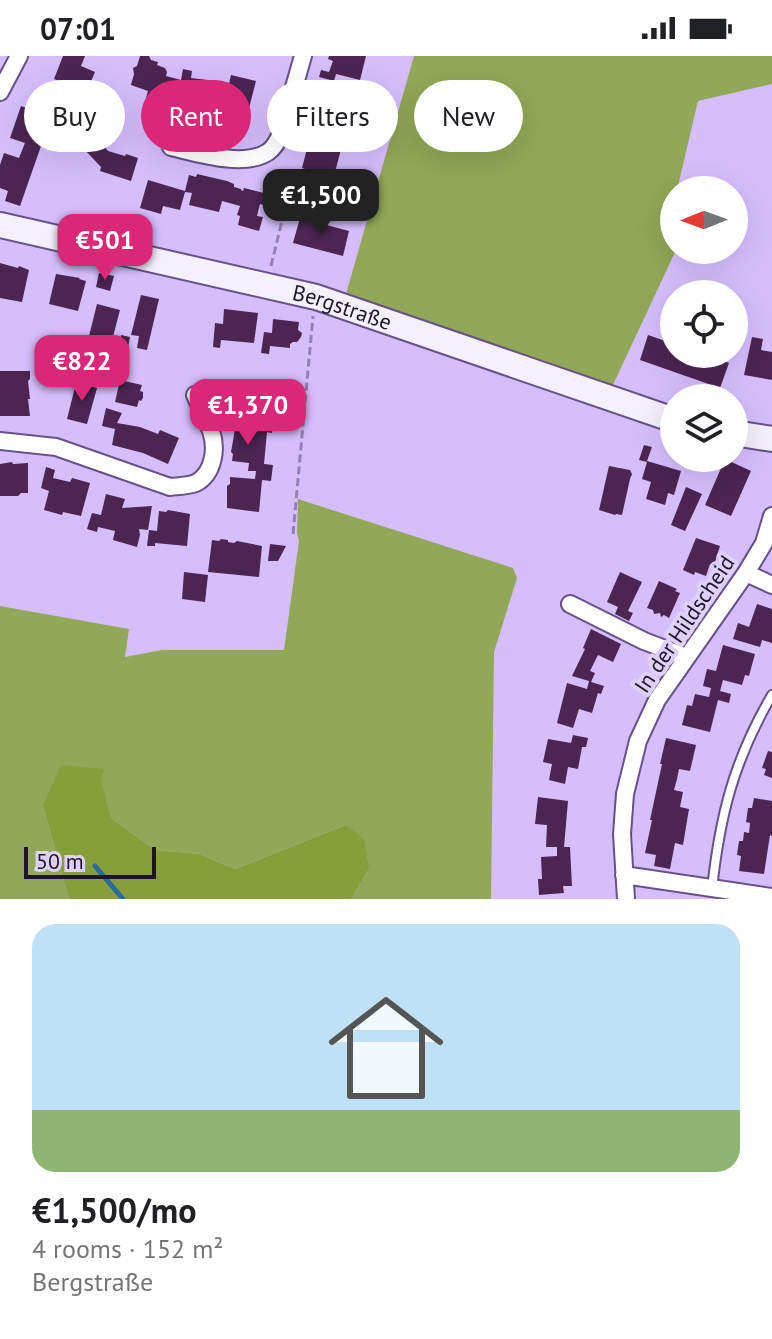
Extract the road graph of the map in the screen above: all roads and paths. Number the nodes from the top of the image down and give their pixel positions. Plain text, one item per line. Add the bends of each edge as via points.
1 (19, 56) edge
2 (303, 56) edge
3 (0, 92) edge
4 (199, 152) edge
5 (284, 182) dead end
6 (0, 225) edge
7 (267, 285) junction
8 (316, 297) junction
9 (195, 395) dead end
10 (660, 415) edge
11 (748, 435) edge
12 (772, 439) edge
13 (0, 441) edge
14 (772, 516) edge
15 (293, 534) dead end
16 (746, 573) junction
17 (772, 585) edge
18 (570, 604) dead end
19 (686, 657) junction
20 (772, 695) edge
21 (624, 875) junction
22 (712, 889) junction
23 (772, 897) edge
24 (626, 899) edge

1 - 3 street
2 - 4 street via 280,136 268,152 248,159
5 - 7 path via 289,192
6 - 7 street, Bergstraße
7 - 8 street, Bergstraße
8 - 10 street, Bergstraße
8 - 15 path
9 - 13 street via 211,430 214,453 207,473 183,486 170,487 56,447
11 - 12 street
14 - 16 street, In der Hildscheid
16 - 17 street
16 - 19 street, In der Hildscheid
18 - 19 street
19 - 21 street, In der Hildscheid via 638,741 625,794
20 - 22 lane via 735,771
21 - 22 street
21 - 24 street, In der Hildscheid
22 - 23 street

